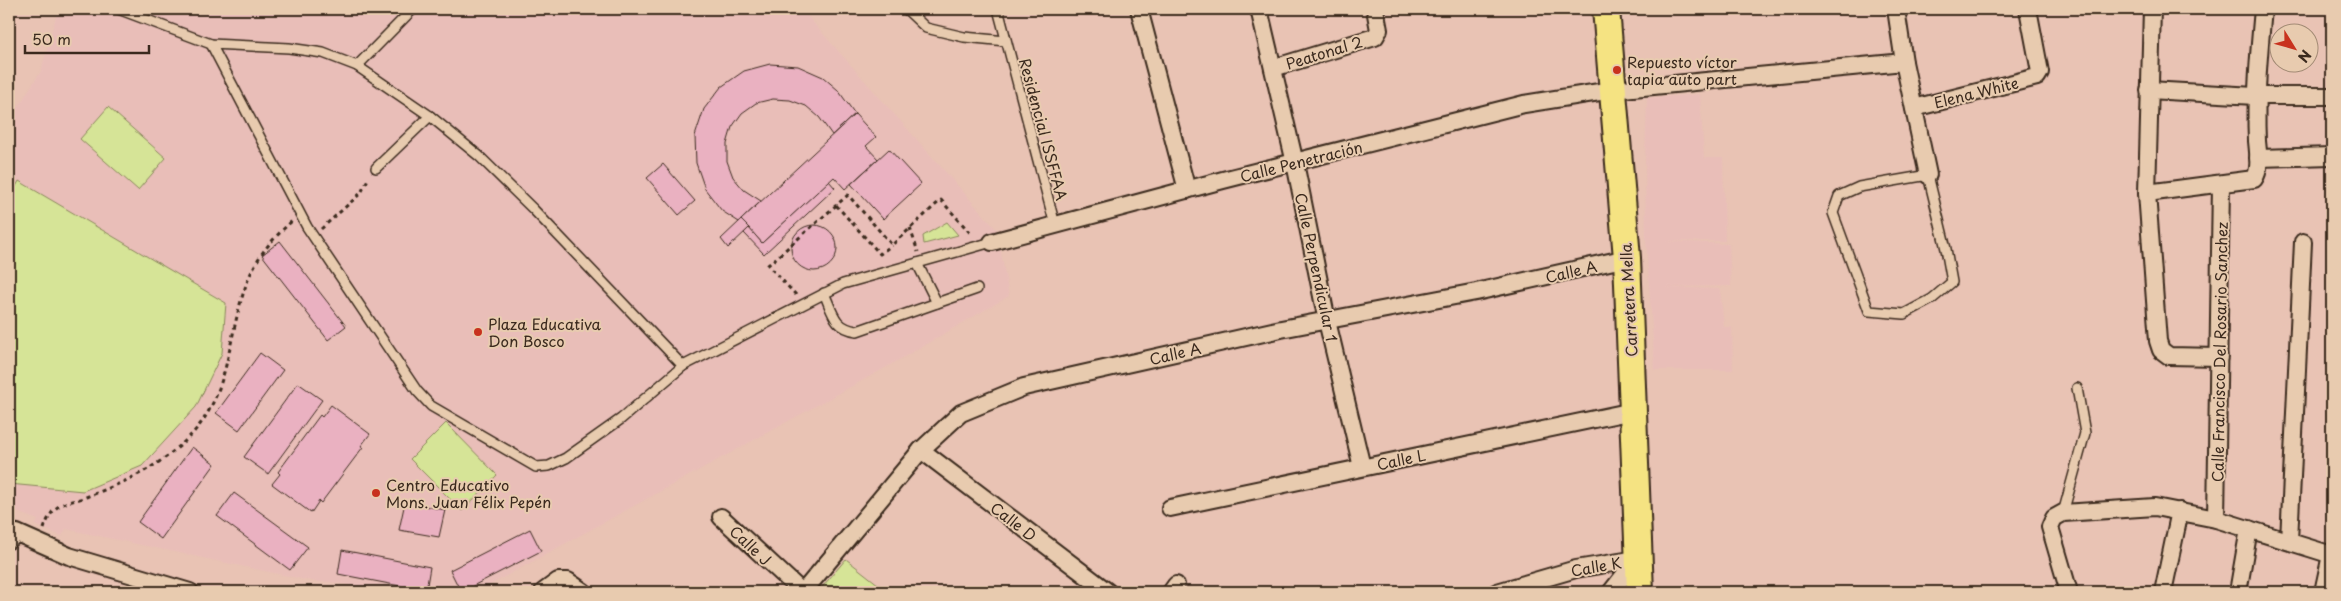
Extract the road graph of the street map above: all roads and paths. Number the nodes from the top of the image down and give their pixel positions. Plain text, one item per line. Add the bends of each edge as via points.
1 (118, 9) edge
2 (412, 9) edge
3 (906, 9) edge
4 (998, 9) edge
5 (1139, 9) edge
6 (1259, 9) edge
7 (1375, 9) edge
8 (1606, 9) edge
9 (1897, 9) edge
10 (2028, 9) edge
11 (2152, 9) edge
12 (2263, 9) edge
13 (1006, 41) junction
14 (211, 44) junction
15 (1904, 62) junction
16 (356, 66) junction
17 (1274, 68) junction
18 (1612, 90) junction
19 (2149, 90) junction
20 (2255, 96) junction
21 (2332, 96) edge
22 (1914, 108) junction
23 (430, 116) junction
24 (2332, 156) edge
25 (2258, 158) junction
26 (1295, 163) junction
27 (376, 168) joint
28 (1928, 175) junction
29 (2222, 184) junction
30 (1187, 190) junction
31 (2147, 193) junction
32 (836, 205) junction
33 (301, 215) junction
34 (1055, 225) junction
35 (910, 228) junction
36 (313, 235) junction
37 (2303, 242) dead end
38 (986, 243) junction
39 (892, 245) junction
40 (1627, 258) junction
41 (919, 262) junction
42 (978, 289) dead end
43 (824, 293) junction
44 (937, 303) junction
45 (804, 304) junction
46 (1327, 321) junction
47 (2219, 357) junction
48 (683, 366) junction
49 (2077, 388) dead end
50 (1633, 411) junction
51 (921, 450) junction
52 (1362, 467) junction
53 (1170, 508) dead end
54 (2180, 511) junction
55 (2058, 515) junction
56 (721, 517) dead end
57 (2216, 519) junction
58 (2249, 529) junction
59 (9, 540) edge
60 (38, 541) junction
61 (2288, 541) junction
62 (2332, 555) edge
63 (1637, 559) junction
64 (190, 592) edge
65 (543, 592) edge
66 (584, 592) edge
67 (802, 592) edge
68 (1108, 592) edge
69 (1497, 592) edge
70 (1611, 592) edge
71 (1640, 592) edge
72 (2069, 592) edge
73 (2163, 592) edge
74 (2238, 592) edge
75 (2323, 592) edge

1 - 14 lane
2 - 16 lane
3 - 13 lane, Residencial ISSFFAA via 926,28 964,37
4 - 13 lane, Residencial ISSFFAA
5 - 30 street
6 - 17 street, Calle Perpendicular 1
7 - 17 street, Peatonal 2 via 1379,30 1374,36
8 - 18 main road, Carretera Mella
9 - 15 street
10 - 22 street, Elena White via 2040,72 2037,77
11 - 19 street
12 - 20 street
13 - 34 lane, Residencial ISSFFAA
14 - 16 lane via 323,53
14 - 33 lane
15 - 18 street, Calle Penetración
15 - 22 street
16 - 23 lane
17 - 26 street, Calle Perpendicular 1
18 - 26 street, Calle Penetración via 1524,104
18 - 40 main road, Carretera Mella
19 - 20 street
19 - 31 street
20 - 21 street
20 - 25 street
22 - 28 street
23 - 27 lane
23 - 48 lane via 479,156 533,209
24 - 25 street
25 - 29 street via 2258,174 2254,179
26 - 30 street, Calle Penetración
26 - 46 street, Calle Perpendicular 1
27 - 36 path via 361,193
28 - 28 lane via 1858,187 1839,196 1833,213 1869,310 1904,314 1932,299 1952,282
29 - 31 street
29 - 47 street, Calle Francisco Del Rosario Sanchez
30 - 34 street, Calle Penetración
31 - 47 street via 2161,350 2169,356
32 - 39 path via 880,254
32 - 39 path via 848,195
32 - 45 path via 768,265
33 - 36 lane
33 - 60 path via 280,231 254,267 216,397 192,435 166,459 143,474 61,505 50,517
34 - 38 street, Calle Penetración
35 - 38 path via 941,200
35 - 39 path
35 - 41 path
36 - 48 lane via 431,406 536,467 549,466 566,458 621,419
37 - 61 street
38 - 41 lane
40 - 46 street, Calle A
40 - 50 main road, Carretera Mella
41 - 43 lane via 843,284
41 - 44 lane
42 - 44 lane
43 - 44 lane via 837,323 857,330
43 - 45 lane
45 - 48 lane
46 - 51 street, Calle A via 1024,387 961,414
46 - 52 street, Calle Perpendicular 1
47 - 57 street, Calle Francisco Del Rosario Sanchez
49 - 55 lane via 2086,433
50 - 52 street, Calle L
50 - 63 main road, Carretera Mella
51 - 67 street, Calle A
51 - 68 street, Calle D
52 - 53 street, Calle L
54 - 55 street via 2155,508
54 - 57 street
54 - 73 street
55 - 72 street via 2050,527
56 - 67 street, Calle J
57 - 58 street
58 - 61 street
58 - 74 street
59 - 60 street via 17,533
60 - 64 street via 69,556
61 - 62 street
62 - 75 street
63 - 69 street, Calle K via 1576,568
63 - 70 street
63 - 71 main road, Carretera Mella
65 - 66 street via 558,580 568,581

